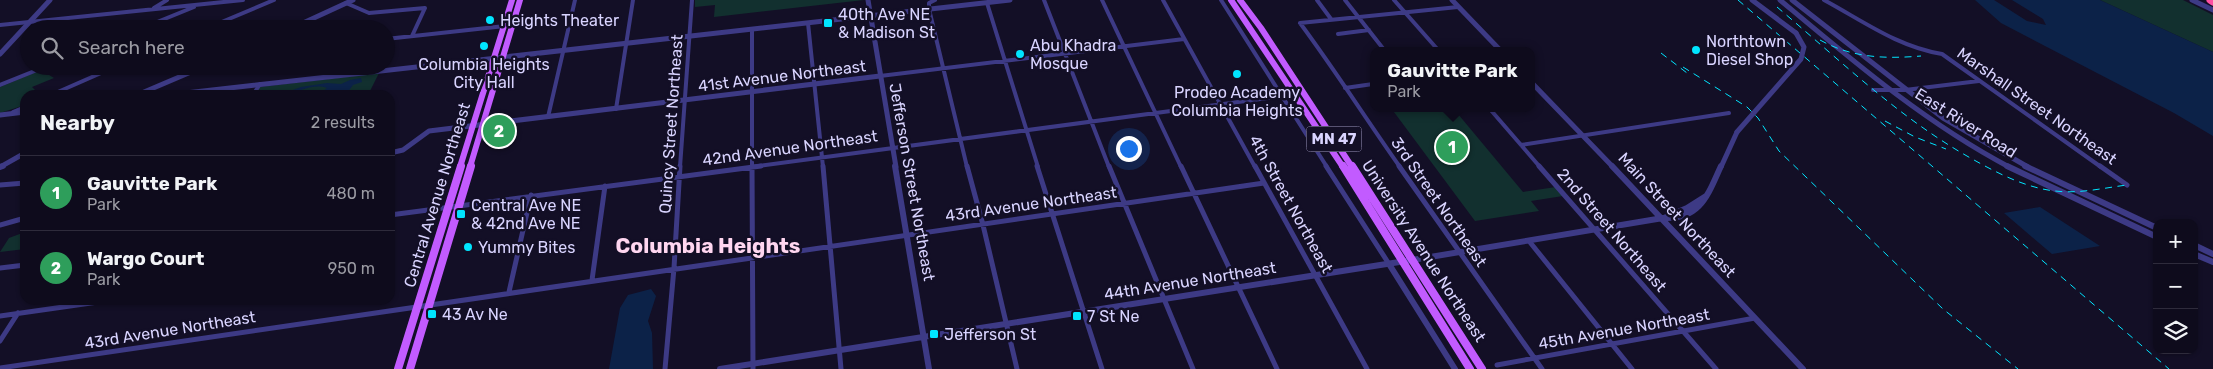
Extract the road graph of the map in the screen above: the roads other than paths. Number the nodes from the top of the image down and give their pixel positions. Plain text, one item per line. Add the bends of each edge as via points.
1 (50, 0) edge
2 (168, 0) edge
3 (210, 0) edge
4 (243, 0) edge
5 (274, 0) edge
6 (353, 0) edge
7 (512, 0) edge
8 (520, 0) edge
9 (575, 0) edge
10 (633, 0) edge
11 (692, 0) edge
12 (868, 0) edge
13 (935, 0) edge
14 (1010, 0) edge
15 (1044, 0) edge
16 (1102, 0) edge
17 (1163, 0) edge
18 (1221, 0) edge
19 (1231, 0) edge
20 (1240, 0) edge
21 (1317, 0) edge
22 (1345, 0) edge
23 (1394, 0) edge
24 (1452, 0) edge
25 (1753, 0) edge
26 (1780, 0) edge
27 (1792, 0) edge
28 (1824, 0) edge
29 (2192, 0) edge
30 (2210, 0) edge
31 (2213, 2) edge
32 (346, 3) junction
33 (986, 3) junction
34 (199, 5) junction
35 (1458, 7) junction
36 (929, 9) junction
37 (148, 10) junction
38 (2213, 10) edge
39 (1405, 13) junction
40 (871, 16) junction
41 (1358, 16) junction
42 (1331, 19) junction
43 (32, 20) edge
44 (50, 20) edge
45 (162, 20) edge
46 (226, 20) edge
47 (309, 20) edge
48 (20, 23) edge
49 (808, 23) junction
50 (0, 25) edge
51 (504, 26) junction
52 (512, 26) junction
53 (752, 29) junction
54 (1369, 30) junction
55 (20, 33) edge
56 (1338, 34) dead end
57 (412, 36) junction
58 (691, 36) junction
59 (395, 38) edge
60 (1184, 39) junction
61 (626, 43) junction
62 (1124, 46) junction
63 (1382, 47) edge
64 (1435, 47) edge
65 (1497, 47) edge
66 (564, 50) junction
67 (0, 54) edge
68 (1064, 54) junction
69 (502, 56) junction
70 (494, 57) junction
71 (1004, 61) junction
72 (395, 68) edge
73 (943, 68) junction
74 (25, 75) edge
75 (97, 75) edge
76 (184, 75) edge
77 (338, 75) edge
78 (880, 76) junction
79 (1979, 81) junction
80 (260, 84) junction
81 (815, 84) junction
82 (1370, 84) edge
83 (0, 85) edge
84 (1535, 86) edge
85 (1345, 88) junction
86 (62, 90) edge
87 (149, 90) edge
88 (210, 90) edge
89 (256, 90) edge
90 (1873, 90) dead end
91 (1890, 90) junction
92 (1905, 90) junction
93 (752, 92) junction
94 (1283, 96) junction
95 (684, 101) junction
96 (1221, 104) junction
97 (20, 109) edge
98 (616, 110) junction
99 (1492, 112) edge
100 (20, 113) edge
101 (1155, 113) junction
102 (1729, 113) dead end
103 (9, 114) junction
104 (0, 117) edge
105 (548, 117) junction
106 (1090, 121) junction
107 (482, 125) junction
108 (473, 126) junction
109 (1025, 130) junction
110 (1582, 136) junction
111 (959, 138) junction
112 (1521, 145) junction
113 (892, 147) junction
114 (395, 152) edge
115 (20, 156) edge
116 (822, 157) junction
117 (752, 166) junction
118 (0, 167) edge
119 (678, 176) junction
120 (20, 183) edge
121 (1264, 183) junction
122 (0, 185) edge
123 (2127, 185) dead end
124 (606, 186) junction
125 (1193, 193) junction
126 (531, 195) junction
127 (1124, 203) junction
128 (459, 205) junction
129 (448, 207) junction
130 (1054, 213) junction
131 (395, 214) edge
132 (1663, 218) junction
133 (20, 219) edge
134 (982, 224) junction
135 (0, 225) edge
136 (2153, 226) edge
137 (1595, 230) junction
138 (907, 234) junction
139 (2153, 235) edge
140 (1529, 241) junction
141 (831, 245) junction
142 (2198, 247) edge
143 (1458, 253) junction
144 (2213, 254) edge
145 (2198, 256) edge
146 (752, 257) junction
147 (1412, 260) junction
148 (1402, 262) junction
149 (2213, 262) edge
150 (1389, 264) junction
151 (20, 266) edge
152 (0, 268) edge
153 (674, 268) junction
154 (1316, 275) junction
155 (592, 280) junction
156 (1238, 288) junction
157 (509, 292) junction
158 (1164, 299) junction
159 (429, 304) junction
160 (70, 305) edge
161 (418, 306) junction
162 (1083, 312) junction
163 (18, 313) junction
164 (0, 316) edge
165 (1755, 318) junction
166 (1005, 324) junction
167 (1683, 331) junction
168 (924, 337) junction
169 (0, 342) edge
170 (1612, 344) junction
171 (840, 350) junction
172 (1535, 358) junction
173 (1498, 365) dead end
174 (753, 366) edge
175 (0, 368) edge
176 (398, 369) edge
177 (410, 369) edge
178 (665, 369) edge
179 (720, 369) edge
180 (842, 369) edge
181 (929, 369) edge
182 (1017, 369) edge
183 (1102, 369) edge
184 (1193, 369) edge
185 (1277, 369) edge
186 (1367, 369) edge
187 (1456, 369) edge
188 (1470, 369) edge
189 (1482, 369) edge
190 (1542, 369) edge
191 (1632, 369) edge
192 (1716, 369) edge
193 (1803, 369) edge

1 - 43 street
2 - 37 street
3 - 34 street
4 - 34 street
5 - 46 street
6 - 32 street
7 - 51 main road, Central Avenue Northeast
8 - 52 main road, Central Avenue Northeast
9 - 66 street
10 - 61 street
11 - 58 street, Quincy Street Northeast
12 - 40 street, Jefferson Street Northeast
13 - 36 street via 929,3
14 - 33 street
15 - 68 street
16 - 62 street
17 - 60 street, 4th Street Northeast
18 - 94 street
19 - 148 main road, University Avenue Northeast / MN 47 via 1319,128
20 - 147 main road, University Avenue Northeast / MN 47
21 - 42 street
22 - 41 street
23 - 39 street
24 - 35 street
25 - 132 street, 44th Avenue Northeast, bridge via 1796,33 1804,47 1801,59 1737,132 1703,204 1673,219
26 - 91 street, East River Road
27 - 92 street, East River Road
28 - 79 street, Marshall Street Northeast via 1904,44 1928,53 1942,54
29 - 38 street
30 - 31 highway
32 - 47 street
32 - 57 street via 369,13 425,8
33 - 36 street
33 - 71 street
34 - 37 street
34 - 45 street
35 - 39 street
35 - 65 street
36 - 40 street
36 - 73 street
37 - 44 street
39 - 41 street
39 - 64 street
40 - 49 street
40 - 78 street, Jefferson Street Northeast
41 - 42 street
41 - 54 street
42 - 85 street, 3rd Street Northeast via 1300,23
48 - 50 street
49 - 53 street
49 - 81 street
51 - 52 street
51 - 57 street
51 - 70 main road, Central Avenue Northeast
52 - 69 main road, Central Avenue Northeast
53 - 58 street
53 - 93 street
54 - 56 street
54 - 63 street
55 - 67 street
57 - 59 street
58 - 61 street
58 - 95 street, Quincy Street Northeast
60 - 62 street, 41st Avenue Northeast
60 - 96 street, 4th Street Northeast
61 - 66 street
61 - 98 street
62 - 68 street, 41st Avenue Northeast
62 - 101 street
66 - 69 street
66 - 105 street
68 - 71 street, 41st Avenue Northeast
68 - 106 street
69 - 70 street
69 - 107 main road, Central Avenue Northeast
70 - 72 street
70 - 108 main road, Central Avenue Northeast
71 - 73 street, 41st Avenue Northeast
71 - 109 street
73 - 78 street, 41st Avenue Northeast
73 - 111 street
74 - 83 street
75 - 86 street
76 - 87 street
77 - 80 street
78 - 81 street, 41st Avenue Northeast
78 - 113 street, Jefferson Street Northeast
79 - 92 street
79 - 123 street, Marshall Street Northeast
80 - 88 street
80 - 89 street
81 - 93 street, 41st Avenue Northeast
81 - 116 street
82 - 85 street
84 - 110 street, Main Street Northeast
85 - 143 street, 3rd Street Northeast
90 - 91 street
91 - 92 street
91 - 139 street, East River Road via 1980,151 2056,191
92 - 136 street, East River Road via 1943,118 2026,166
93 - 95 street, 41st Avenue Northeast
93 - 117 street
94 - 96 street, 42nd Avenue Northeast
94 - 150 street
95 - 98 street, 41st Avenue Northeast
95 - 119 street, Quincy Street Northeast
96 - 101 street, 42nd Avenue Northeast
96 - 121 street, 4th Street Northeast
97 - 103 street
98 - 105 street, 41st Avenue Northeast
99 - 112 street, 2nd Street Northeast
100 - 103 street
101 - 106 street, 42nd Avenue Northeast
101 - 125 street
102 - 110 street
103 - 104 street
105 - 107 street, 41st Avenue Northeast
106 - 109 street, 42nd Avenue Northeast
106 - 127 street
107 - 108 street, 41st Avenue Northeast
107 - 128 main road, Central Avenue Northeast
108 - 114 street, 41st Avenue Northeast via 429,131 420,135 412,146
108 - 129 main road, Central Avenue Northeast
109 - 111 street, 42nd Avenue Northeast
109 - 130 street
110 - 112 street
110 - 132 street, Main Street Northeast
111 - 113 street, 42nd Avenue Northeast
111 - 134 street
112 - 137 street, 2nd Street Northeast
113 - 116 street, 42nd Avenue Northeast
113 - 138 street, Jefferson Street Northeast
115 - 118 street
116 - 117 street, 42nd Avenue Northeast
116 - 141 street
117 - 119 street, 42nd Avenue Northeast
117 - 146 street
119 - 124 street, 42nd Avenue Northeast
119 - 153 street, Quincy Street Northeast
120 - 122 street
121 - 125 street, 43rd Avenue Northeast
121 - 154 street, 4th Street Northeast
124 - 126 street, 42nd Avenue Northeast
124 - 155 street
125 - 127 street, 43rd Avenue Northeast
125 - 156 street
126 - 128 street, 42nd Avenue Northeast
126 - 157 street
127 - 130 street, 43rd Avenue Northeast
127 - 158 street
128 - 129 street, 42nd Avenue Northeast
128 - 159 main road, Central Avenue Northeast
129 - 131 street, 42nd Avenue Northeast
129 - 161 main road, Central Avenue Northeast
130 - 134 street, 43rd Avenue Northeast
130 - 162 street
132 - 137 street, 44th Avenue Northeast
132 - 165 street, Main Street Northeast
133 - 135 street
134 - 138 street, 43rd Avenue Northeast
134 - 166 street
137 - 140 street, 44th Avenue Northeast
137 - 167 street, 2nd Street Northeast
138 - 141 street, 43rd Avenue Northeast
138 - 168 street, Jefferson Street Northeast
140 - 143 street, 44th Avenue Northeast
140 - 170 street
141 - 146 street, 43rd Avenue Northeast
141 - 171 street
142 - 144 street
143 - 147 street, 44th Avenue Northeast
143 - 172 street, 3rd Street Northeast
145 - 149 street
146 - 153 street, 43rd Avenue Northeast
146 - 174 street
147 - 148 street, 44th Avenue Northeast
147 - 189 main road, University Avenue Northeast / MN 47
148 - 150 street, 44th Avenue Northeast
148 - 188 main road, University Avenue Northeast / MN 47
150 - 154 street, 44th Avenue Northeast
150 - 187 street
151 - 152 street
153 - 155 street, 43rd Avenue Northeast
153 - 178 street, Quincy Street Northeast
154 - 156 street, 44th Avenue Northeast
154 - 186 street, 4th Street Northeast
155 - 157 street, 43rd Avenue Northeast
156 - 158 street, 44th Avenue Northeast
156 - 185 street
157 - 159 street, 43rd Avenue Northeast
158 - 162 street, 44th Avenue Northeast
158 - 184 street
159 - 161 street, 43rd Avenue Northeast
159 - 177 main road, Central Avenue Northeast
160 - 163 street
161 - 175 street, 43rd Avenue Northeast
161 - 176 main road, Central Avenue Northeast
162 - 166 street, 44th Avenue Northeast
162 - 183 street
163 - 164 street
163 - 169 street
165 - 167 street, 45th Avenue Northeast
165 - 193 street, Main Street Northeast
166 - 168 street, 44th Avenue Northeast
166 - 182 street
167 - 170 street, 45th Avenue Northeast
167 - 192 street, 2nd Street Northeast
168 - 171 street, 44th Avenue Northeast
168 - 181 street, Jefferson Street Northeast
170 - 172 street, 45th Avenue Northeast
170 - 191 street
171 - 174 street, 44th Avenue Northeast
171 - 180 street
172 - 173 street, 45th Avenue Northeast
172 - 190 street, 3rd Street Northeast
174 - 179 street, 44th Avenue Northeast

